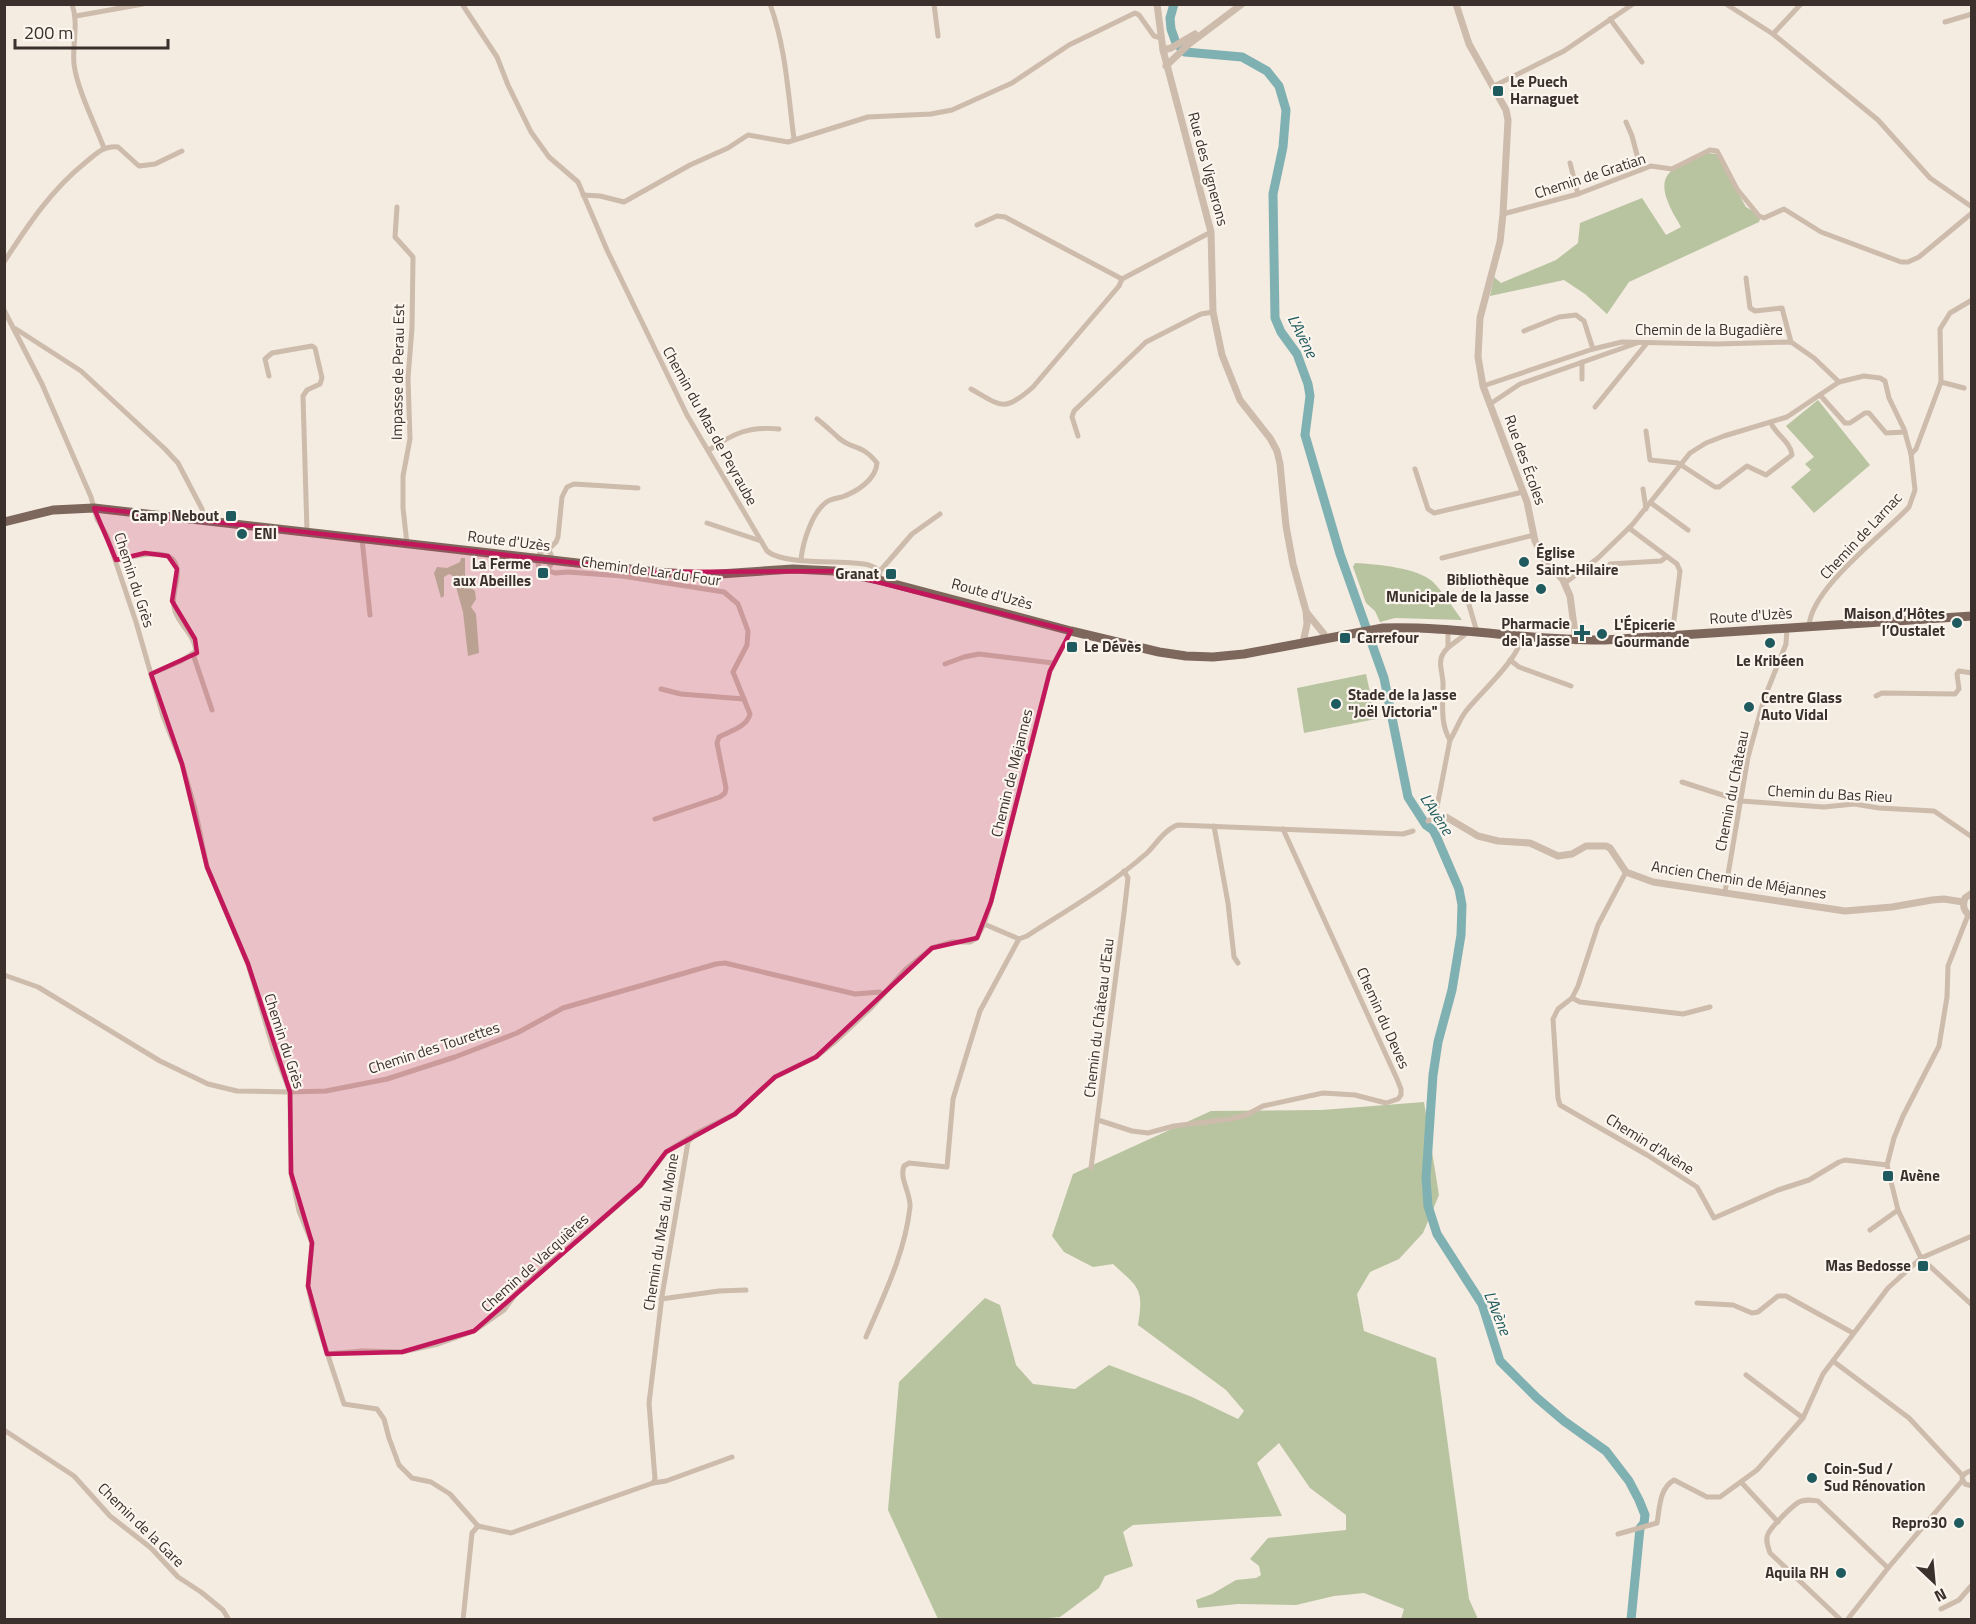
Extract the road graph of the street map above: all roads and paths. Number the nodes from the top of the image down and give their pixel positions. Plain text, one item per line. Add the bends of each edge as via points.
1 (72, 4) edge
2 (143, 4) edge
3 (462, 4) edge
4 (770, 4) edge
5 (934, 4) edge
6 (1157, 4) edge
7 (1242, 4) edge
8 (1456, 4) edge
9 (1633, 4) edge
10 (1726, 4) edge
11 (1802, 4) edge
12 (1971, 15) edge
13 (76, 16) junction
14 (1610, 19) junction
15 (1945, 22) dead end
16 (1773, 34) junction
17 (938, 36) dead end
18 (1161, 38) junction
19 (1187, 42) junction
20 (1163, 50) junction
21 (1642, 62) dead end
22 (1167, 66) junction
23 (1492, 87) junction
24 (1626, 122) dead end
25 (794, 139) junction
26 (104, 148) junction
27 (182, 151) dead end
28 (1570, 164) dead end
29 (1641, 170) junction
30 (1578, 194) junction
31 (583, 195) junction
32 (397, 207) dead end
33 (1971, 207) edge
34 (1971, 213) edge
35 (1503, 214) junction
36 (977, 225) dead end
37 (1211, 232) junction
38 (4, 262) edge
39 (1746, 278) dead end
40 (1122, 279) junction
41 (1971, 300) edge
42 (4, 310) edge
43 (1213, 312) junction
44 (16, 329) junction
45 (1524, 331) dead end
46 (1639, 342) junction
47 (1791, 342) junction
48 (1647, 343) junction
49 (1593, 350) junction
50 (1582, 362) junction
51 (269, 376) dead end
52 (1582, 379) dead end
53 (1839, 382) junction
54 (1941, 382) junction
55 (1484, 386) junction
56 (1964, 387) dead end
57 (970, 389) dead end
58 (1820, 395) junction
59 (1490, 404) junction
60 (1595, 407) dead end
61 (817, 419) dead end
62 (1771, 423) junction
63 (779, 429) dead end
64 (1646, 431) dead end
65 (1905, 432) junction
66 (1078, 436) dead end
67 (709, 450) junction
68 (1911, 454) junction
69 (1680, 465) junction
70 (1415, 469) dead end
71 (638, 488) dead end
72 (1643, 489) dead end
73 (1523, 492) junction
74 (1651, 503) junction
75 (94, 508) junction
76 (1646, 509) junction
77 (940, 514) dead end
78 (205, 519) junction
79 (4, 522) edge
80 (707, 523) dead end
81 (1629, 528) junction
82 (1688, 530) dead end
83 (307, 532) junction
84 (1534, 535) junction
85 (362, 538) junction
86 (761, 541) junction
87 (407, 544) junction
88 (548, 550) junction
89 (1666, 557) junction
90 (1442, 558) dead end
91 (537, 559) junction
92 (116, 560) junction
93 (801, 560) junction
94 (553, 561) junction
95 (1610, 564) dead end
96 (547, 570) junction
97 (880, 575) junction
98 (1565, 583) junction
99 (1465, 591) dead end
100 (1306, 611) junction
101 (370, 615) dead end
102 (1971, 616) edge
103 (1809, 627) junction
104 (1448, 628) junction
105 (1787, 628) junction
106 (1071, 631) junction
107 (1472, 631) junction
108 (1522, 636) junction
109 (1672, 636) junction
110 (1325, 638) junction
111 (1576, 641) junction
112 (1303, 643) junction
113 (1448, 647) junction
114 (193, 654) junction
115 (1510, 660) junction
116 (1053, 663) junction
117 (945, 664) dead end
118 (151, 674) junction
119 (1971, 674) edge
120 (1571, 686) dead end
121 (661, 689) dead end
122 (1876, 696) dead end
123 (744, 699) junction
124 (212, 710) dead end
125 (1450, 740) junction
126 (1682, 782) dead end
127 (1741, 801) junction
128 (655, 819) dead end
129 (1432, 819) joint
130 (1214, 826) junction
131 (1283, 829) junction
132 (1413, 831) dead end
133 (1971, 837) edge
134 (1124, 871) junction
135 (1626, 872) junction
136 (1725, 892) junction
137 (1971, 893) edge
138 (1963, 902) junction
139 (1970, 915) edge
140 (984, 924) junction
141 (1019, 939) junction
142 (1238, 963) dead end
143 (4, 975) edge
144 (883, 994) junction
145 (1572, 998) junction
146 (1710, 1007) dead end
147 (290, 1092) junction
148 (1098, 1120) junction
149 (695, 1134) junction
150 (1887, 1165) junction
151 (1091, 1168) dead end
152 (1898, 1210) junction
153 (1870, 1230) dead end
154 (1971, 1236) edge
155 (1921, 1258) junction
156 (746, 1290) dead end
157 (662, 1299) junction
158 (1697, 1303) dead end
159 (1971, 1305) edge
160 (1853, 1334) junction
161 (866, 1337) dead end
162 (327, 1354) junction
163 (1833, 1361) junction
164 (1746, 1375) dead end
165 (1803, 1418) junction
166 (4, 1430) edge
167 (732, 1457) dead end
168 (1971, 1471) edge
169 (1741, 1482) junction
170 (653, 1483) junction
171 (1967, 1484) edge
172 (1778, 1522) junction
173 (478, 1526) junction
174 (1618, 1534) dead end
175 (1888, 1568) junction
176 (1971, 1585) edge
177 (1941, 1609) dead end
178 (229, 1620) edge
179 (463, 1620) edge
180 (1840, 1620) edge
181 (1847, 1620) edge

1 - 13 street
2 - 13 street
3 - 31 street, Chemin du Mas de Peyraube via 497,57 531,132 549,157 578,182
4 - 25 street via 779,31
5 - 17 street
6 - 18 street, Rue des Vignerons
7 - 19 street
8 - 23 street, Rue des Écoles via 1469,44
9 - 14 street
10 - 16 street
11 - 16 street
12 - 15 street
13 - 26 street via 75,67
14 - 21 street
14 - 23 street via 1564,51
16 - 33 street via 1878,120 1934,182
18 - 20 street, Rue des Vignerons
18 - 25 street via 1154,36 1135,13 1069,45 1012,83 952,110 868,117
19 - 20 street
19 - 22 street
20 - 22 street, Rue des Vignerons
22 - 37 street, Rue des Vignerons
23 - 35 street, Rue des Écoles via 1508,120
24 - 29 street
25 - 31 street via 788,142 748,135 624,202
26 - 27 street via 118,147 140,166 155,164
26 - 38 street via 47,198
28 - 30 street
29 - 30 street, Chemin de Gratian
29 - 34 street, Chemin de Gratian via 1651,166 1672,169 1710,150 1717,151 1737,189 1759,216 1764,218 1784,209 1821,232 1901,262 1919,257
30 - 35 street, Chemin de Gratian
31 - 67 street, Chemin du Mas de Peyraube via 649,340
32 - 87 street, Impasse de Perau Est via 395,237 413,257 408,378 410,440 403,476
35 - 55 street, Rue des Écoles via 1500,242 1480,318 1478,357
36 - 40 street via 997,216 1005,217
37 - 40 street
37 - 43 street, Rue des Vignerons
39 - 47 street via 1750,308 1782,308
40 - 57 street via 1023,396 1008,405
41 - 54 street via 1950,313 1940,329
42 - 44 street, Chemin du Grès
43 - 66 street via 1201,314 1138,348 1074,411
43 - 100 street, Rue des Vignerons via 1233,387 1277,451 1293,564
44 - 75 street, Chemin du Grès
44 - 78 street via 81,370 165,449 178,463
45 - 49 street via 1559,317 1576,315 1584,321
46 - 48 street, Chemin de la Bugadière
46 - 49 street, Chemin de la Bugadière
46 - 50 street
47 - 48 street, Chemin de la Bugadière
47 - 53 street, Chemin de la Bugadière
48 - 60 street
49 - 55 street, Chemin de la Bugadière
50 - 52 street
50 - 59 street via 1520,384
51 - 83 street via 266,356 315,348 320,384 306,390 303,396
53 - 58 street
53 - 65 street via 1864,376 1885,381
54 - 56 street
54 - 68 street
55 - 59 street, Rue des Écoles
58 - 62 street
58 - 65 street via 1845,423 1869,413 1886,433
59 - 73 street, Rue des Écoles
61 - 93 street via 841,440 864,449 877,468 866,483 828,501 820,510 803,543
62 - 69 street via 1706,443
62 - 69 street via 1790,446 1792,455 1769,474 1762,475 1747,466 1723,486 1715,487
63 - 67 street via 760,427 744,431
64 - 69 street via 1650,460
65 - 68 street
67 - 86 street, Chemin du Mas de Peyraube
68 - 103 street, Chemin de Larnac via 1915,490 1909,507 1839,574 1810,614
69 - 74 street
70 - 73 street via 1428,508 1434,513
71 - 88 street via 574,484 567,487 562,497 558,537
72 - 76 street
73 - 84 street, Rue des Écoles
74 - 76 street
74 - 82 street
75 - 78 main road, Route d'Uzès
75 - 79 main road, Route d'Uzès via 52,510
75 - 92 street, Chemin du Grès
76 - 81 street
77 - 97 street via 912,534
78 - 83 main road, Route d'Uzès
80 - 86 street
81 - 89 street
81 - 98 street
83 - 85 main road, Route d'Uzès
84 - 90 street
84 - 98 street, Rue des Écoles via 1540,554
85 - 87 main road, Route d'Uzès
85 - 101 street
86 - 93 street, Chemin du Mas de Peyraube via 772,556
87 - 91 main road, Route d'Uzès
88 - 91 street
88 - 94 street
89 - 95 street via 1661,561
89 - 109 street via 1680,571
91 - 94 main road, Route d'Uzès
91 - 96 street via 540,568
92 - 114 street via 145,554 168,556 175,561 172,602 182,624 195,639
92 - 118 street, Chemin du Grès
93 - 97 street, Chemin du Mas de Peyraube via 864,564 874,566
94 - 96 street
94 - 97 main road, Route d'Uzès via 705,575 814,569
96 - 123 street, Chemin de Lar du Four via 622,576 714,590 732,597 748,631 747,645 733,672
97 - 106 main road, Route d'Uzès
98 - 111 street, Rue des Écoles
99 - 107 street
100 - 110 street, Rue des Vignerons
100 - 112 street, Rue des Vignerons
102 - 103 main road, Route d'Uzès
103 - 105 main road, Route d'Uzès
104 - 107 main road, Route d'Uzès
104 - 110 main road, Route d'Uzès via 1383,628
104 - 113 street
105 - 109 main road, Route d'Uzès
105 - 127 street, Chemin du Château via 1786,644 1753,738
106 - 112 main road, Route d'Uzès via 1186,656 1225,656
106 - 116 street, Chemin de Méjannes
107 - 108 main road, Route d'Uzès
107 - 113 street
108 - 111 main road, Route d'Uzès
108 - 115 street
109 - 111 main road, Route d'Uzès
110 - 112 main road, Route d'Uzès
113 - 125 street via 1440,659 1444,685 1441,704
114 - 118 street
114 - 124 street
115 - 120 street
115 - 125 street via 1464,713
116 - 117 street via 979,654
116 - 140 street, Chemin de Méjannes
118 - 147 street, Chemin du Grès via 195,808 207,867 248,964
119 - 122 street via 1959,671 1959,689 1955,694
121 - 123 street
123 - 128 street, Chemin de Lar du Four via 749,719 719,737 717,743 725,793
125 - 129 street
126 - 127 street, Chemin du Bas Rieu
127 - 133 street, Chemin du Bas Rieu via 1934,811
127 - 136 street, Chemin du Château
129 - 135 street via 1446,817 1478,836 1530,843 1558,856 1586,846 1606,846
130 - 131 street
130 - 134 street via 1173,826
130 - 142 street
131 - 132 street via 1403,834
131 - 148 street, Chemin du Deves via 1397,1078 1401,1095 1386,1103 1355,1095 1323,1093 1263,1106 1231,1119 1148,1133
134 - 141 street
134 - 148 street, Chemin du Château d'Eau via 1128,878
135 - 136 street, Ancien Chemin de Méjannes via 1653,882
135 - 145 street, Chemin d'Avène via 1598,925
136 - 138 street, Ancien Chemin de Méjannes via 1845,911 1938,900
137 - 138 street
138 - 139 street
139 - 150 street via 1948,966 1939,1046 1903,1116
140 - 141 street
140 - 144 street via 977,938 970,942 932,948
141 - 161 street via 976,1021 953,1099 947,1167 909,1163 904,1166 910,1205 897,1264
143 - 147 street, Chemin des Tourettes via 38,987 208,1084 237,1091
144 - 147 street, Chemin des Tourettes via 855,994 716,964 563,1008 517,1033 387,1079 326,1091
144 - 149 street via 816,1057 775,1077 735,1114
145 - 146 street via 1683,1014
145 - 150 street, Chemin d'Avène via 1552,1019 1560,1105 1697,1188 1714,1218 1809,1180 1845,1160
147 - 162 street, Chemin du Grès via 291,1173 299,1211 312,1243 308,1286
148 - 151 street, Chemin du Château d'Eau
149 - 157 street, Chemin du Mas du Moine via 688,1142 683,1165
149 - 162 street, Chemin de Vacquières via 666,1152 640,1185 521,1287 504,1310 474,1331 402,1352
150 - 152 street
152 - 153 street
152 - 155 street
154 - 155 street
155 - 159 street
155 - 160 street via 1888,1288
156 - 157 street
157 - 170 street, Chemin du Mas du Moine via 649,1403
158 - 160 street via 1733,1305 1752,1313 1778,1296 1786,1296
160 - 163 street
162 - 173 street, Chemin du Grès via 344,1404 377,1409 399,1465 412,1478 431,1482 450,1494
163 - 165 street
163 - 171 street via 1909,1418
164 - 165 street
165 - 169 street via 1758,1470
166 - 178 street, Chemin de la Gare via 74,1476 110,1516 151,1548 178,1577 223,1610
167 - 170 street
168 - 171 street
169 - 172 street
169 - 174 street via 1720,1497 1707,1497 1674,1480 1667,1484 1661,1498 1657,1523
170 - 173 street via 511,1533
171 - 175 street via 1947,1497
172 - 175 street via 1797,1503 1807,1499 1818,1501
172 - 180 street via 1768,1534 1770,1553
173 - 179 street via 472,1533
175 - 181 street
176 - 177 street via 1959,1600

